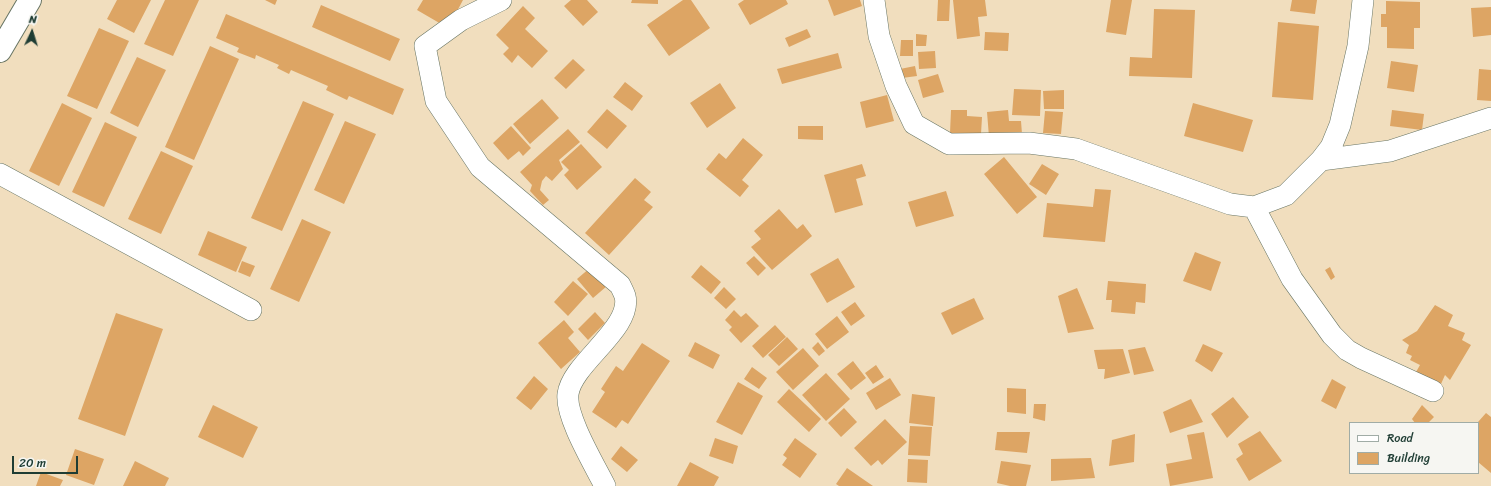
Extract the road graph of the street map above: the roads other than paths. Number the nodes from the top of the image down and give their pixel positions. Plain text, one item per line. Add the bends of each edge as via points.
1 (30, 0) edge
2 (501, 0) edge
3 (874, 0) edge
4 (1363, 0) edge
5 (0, 51) edge
6 (1491, 118) edge
7 (1321, 160) junction
8 (0, 174) edge
9 (1254, 207) junction
10 (251, 310) dead end
11 (1433, 391) dead end
12 (605, 486) edge

1 - 5 main road
2 - 12 street via 462,20 425,46 436,101 480,167 620,285 626,297 624,312 610,335 575,375 568,393 568,410
3 - 9 street via 881,43 896,86 914,124 949,144 1029,142 1076,149 1230,204
4 - 7 street via 1358,46 1340,125 1331,147
6 - 7 street via 1390,151
7 - 9 street via 1286,195
8 - 10 street
9 - 11 street via 1292,279 1316,314 1347,350

